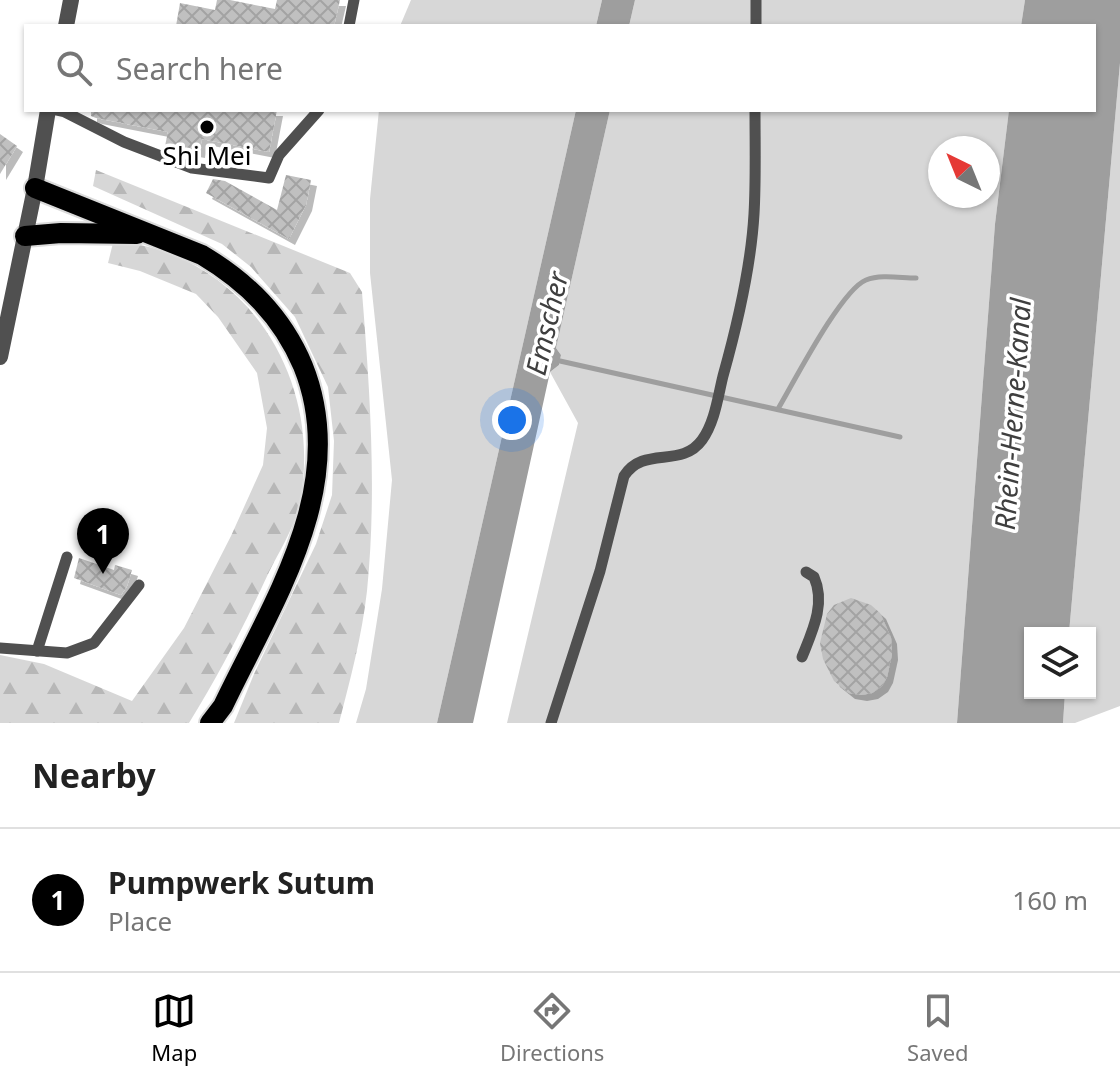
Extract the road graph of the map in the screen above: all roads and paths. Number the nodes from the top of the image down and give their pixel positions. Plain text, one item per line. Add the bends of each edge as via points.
1 (71, 0) edge
2 (354, 0) edge
3 (756, 0) edge
4 (66, 24) edge
5 (349, 24) edge
6 (756, 24) edge
7 (48, 112) edge
8 (65, 112) edge
9 (317, 112) edge
10 (755, 112) edge
11 (35, 188) junction
12 (149, 234) junction
13 (25, 236) junction
14 (0, 357) edge
15 (67, 557) dead end
16 (806, 572) dead end
17 (139, 585) dead end
18 (0, 648) edge
19 (37, 651) junction
20 (802, 657) dead end
21 (221, 714) edge
22 (210, 723) edge
23 (551, 723) edge

1 - 4 street
2 - 5 lane
3 - 6 lane
7 - 11 street
8 - 9 lane via 192,168 269,178 279,155
10 - 23 lane via 754,216 737,320 713,416 700,443 682,455 632,464 624,476
11 - 12 main road
11 - 13 street
12 - 13 main road
12 - 21 main road via 202,255 250,288 298,355 316,411 319,468 305,529
13 - 14 street
15 - 19 lane
16 - 20 lane via 814,577 820,600
17 - 19 lane via 94,643 67,653
18 - 19 lane
21 - 22 main road

